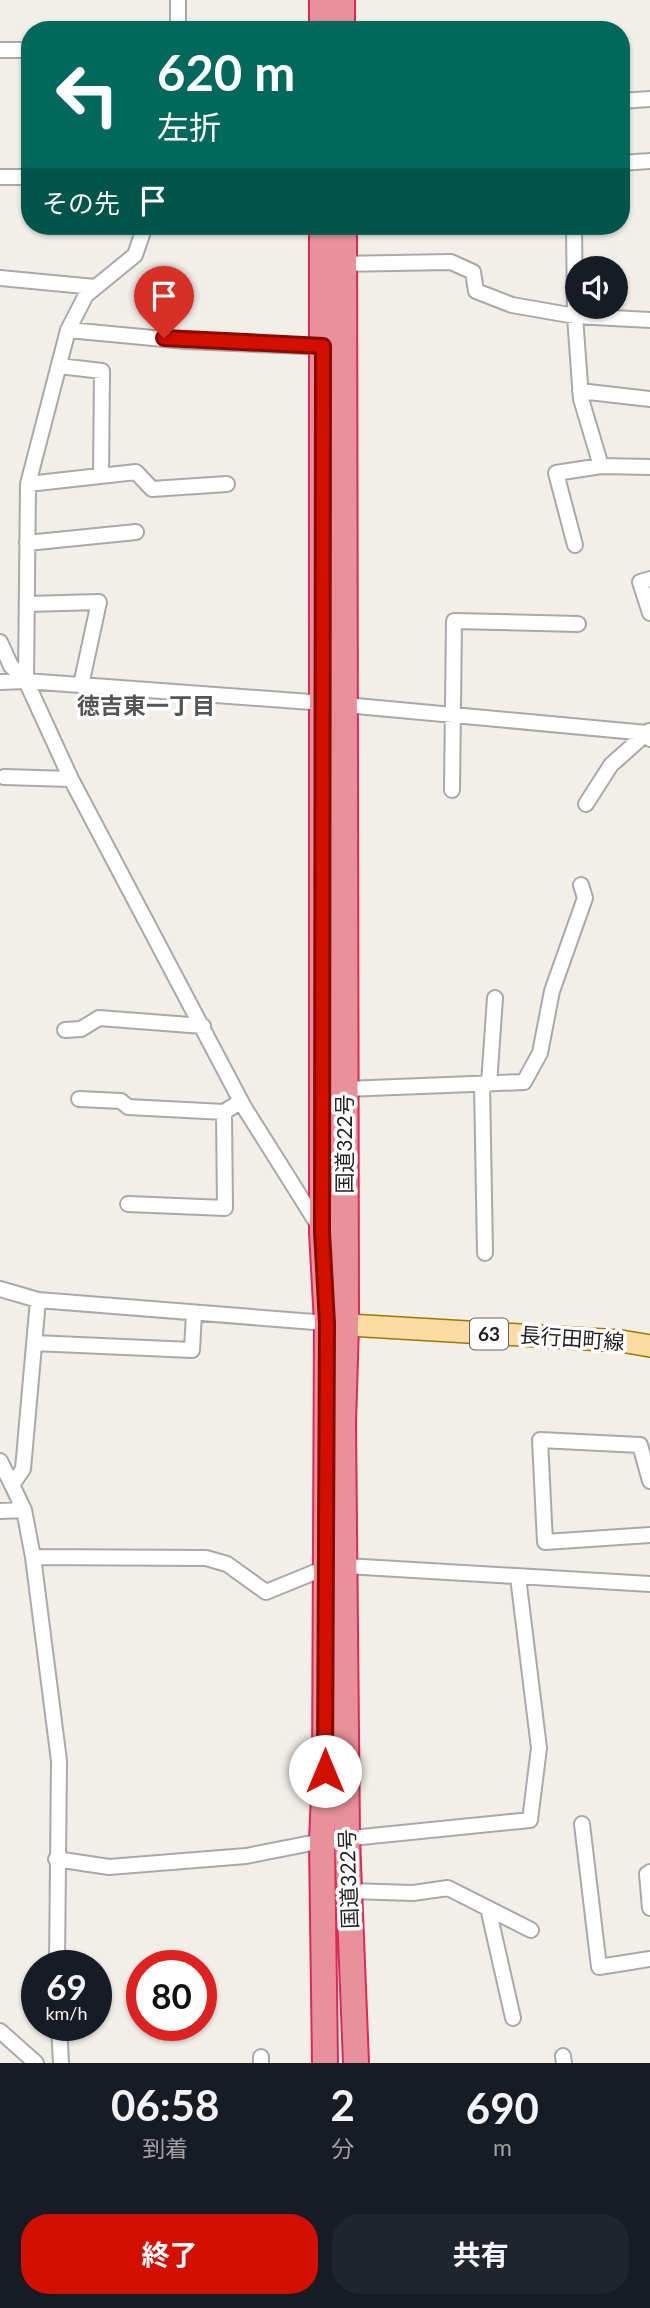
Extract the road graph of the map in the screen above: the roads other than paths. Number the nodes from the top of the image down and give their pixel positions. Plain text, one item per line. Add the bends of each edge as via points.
1 (178, 0) edge
2 (322, 0) edge
3 (342, 0) edge
4 (178, 21) edge
5 (322, 21) edge
6 (342, 21) edge
7 (0, 50) edge
8 (21, 50) edge
9 (650, 99) edge
10 (630, 100) edge
11 (650, 161) edge
12 (630, 162) edge
13 (0, 177) edge
14 (21, 177) edge
15 (142, 235) edge
16 (325, 235) edge
17 (341, 235) edge
18 (574, 235) edge
19 (574, 256) edge
20 (333, 264) junction
21 (0, 278) edge
22 (95, 287) junction
23 (565, 314) edge
24 (575, 319) edge
25 (628, 319) edge
26 (650, 320) edge
27 (68, 330) junction
28 (333, 346) junction
29 (59, 366) junction
30 (580, 391) junction
31 (650, 398) edge
32 (601, 466) junction
33 (650, 467) edge
34 (101, 476) junction
35 (28, 484) junction
36 (227, 484) dead end
37 (136, 532) dead end
38 (27, 544) junction
39 (575, 545) dead end
40 (650, 579) edge
41 (27, 604) junction
42 (650, 613) edge
43 (578, 624) dead end
44 (0, 642) edge
45 (26, 681) junction
46 (0, 682) edge
47 (81, 685) junction
48 (335, 705) junction
49 (453, 717) junction
50 (649, 734) edge
51 (4, 777) dead end
52 (71, 779) junction
53 (452, 790) dead end
54 (586, 804) dead end
55 (581, 885) dead end
56 (495, 998) dead end
57 (203, 1026) junction
58 (65, 1030) dead end
59 (485, 1084) junction
60 (345, 1089) junction
61 (79, 1099) dead end
62 (240, 1102) junction
63 (224, 1112) junction
64 (128, 1204) dead end
65 (322, 1232) junction
66 (485, 1253) dead end
67 (0, 1289) edge
68 (38, 1300) junction
69 (194, 1313) junction
70 (337, 1325) junction
71 (34, 1343) junction
72 (650, 1346) edge
73 (0, 1461) edge
74 (650, 1480) edge
75 (12, 1485) junction
76 (24, 1510) junction
77 (0, 1511) edge
78 (650, 1535) edge
79 (33, 1557) junction
80 (335, 1567) junction
81 (518, 1577) junction
82 (650, 1584) edge
83 (582, 1824) dead end
84 (348, 1838) junction
85 (322, 1841) junction
86 (56, 1859) junction
87 (650, 1872) edge
88 (349, 1891) junction
89 (488, 1908) junction
90 (650, 1908) edge
91 (531, 1930) dead end
92 (57, 1950) edge
93 (650, 1959) edge
94 (513, 2018) dead end
95 (0, 2031) edge
96 (60, 2041) edge
97 (36, 2063) edge
98 (61, 2063) edge
99 (325, 2063) edge
100 (356, 2063) edge

1 - 4 street
2 - 5 highway
3 - 6 highway
7 - 8 street
9 - 10 street
11 - 12 street
13 - 14 street
15 - 22 street via 135,255
16 - 20 highway, 国道322号
17 - 20 highway, 国道322号
18 - 19 street
20 - 23 street via 451,262 473,272 476,291 512,305
20 - 28 highway, 国道322号
21 - 22 street
22 - 27 street
24 - 30 street
25 - 26 street
27 - 28 street via 185,341
27 - 29 street
28 - 48 highway, 国道322号
29 - 34 street via 102,371
29 - 35 street
30 - 31 street
30 - 32 street
32 - 33 street
32 - 39 street via 556,473
34 - 35 street
34 - 36 street via 136,472 152,489
35 - 38 street
37 - 38 street
38 - 41 street
40 - 42 street via 640,582
41 - 45 street
41 - 47 street via 99,602
43 - 49 street via 454,621
44 - 45 street via 11,666
45 - 46 street
45 - 47 street
45 - 52 street
47 - 48 street
48 - 49 street
48 - 60 highway, 国道322号
48 - 65 highway, 国道322号
49 - 50 street
49 - 53 street
50 - 54 street via 611,765
51 - 52 street
52 - 57 street
55 - 59 street via 585,898 552,991 540,1053 524,1083
56 - 59 street
57 - 58 street via 100,1018 81,1029
57 - 62 street
59 - 60 street
59 - 66 street
60 - 70 highway, 国道322号
61 - 63 street via 121,1101 128,1107
62 - 63 street
62 - 65 street
63 - 64 street via 225,1208
65 - 70 highway, 国道322号
67 - 68 street
68 - 69 street
68 - 71 street
69 - 70 street
69 - 71 street via 192,1350
70 - 72 main road, 長行田町線 / 63 via 621,1340
70 - 80 highway, 国道322号 via 344,1423
71 - 75 street via 23,1469
73 - 75 street
74 - 78 street via 640,1445 540,1440 545,1542
75 - 76 street
76 - 77 street
76 - 79 street
79 - 80 street via 206,1558 228,1564 266,1592
79 - 86 street via 59,1761
80 - 81 street
80 - 84 highway, 国道322号
80 - 85 highway, 国道322号
81 - 82 street
81 - 84 street via 539,1748 530,1820
83 - 93 street via 599,1967
84 - 85 street
84 - 88 highway, 国道322号
85 - 86 street via 246,1856 109,1867
85 - 99 highway, 国道322号
86 - 92 street
87 - 90 street
88 - 89 street via 412,1893 448,1888
88 - 100 highway, 国道322号
89 - 91 street
89 - 94 street
95 - 97 street
96 - 98 street

